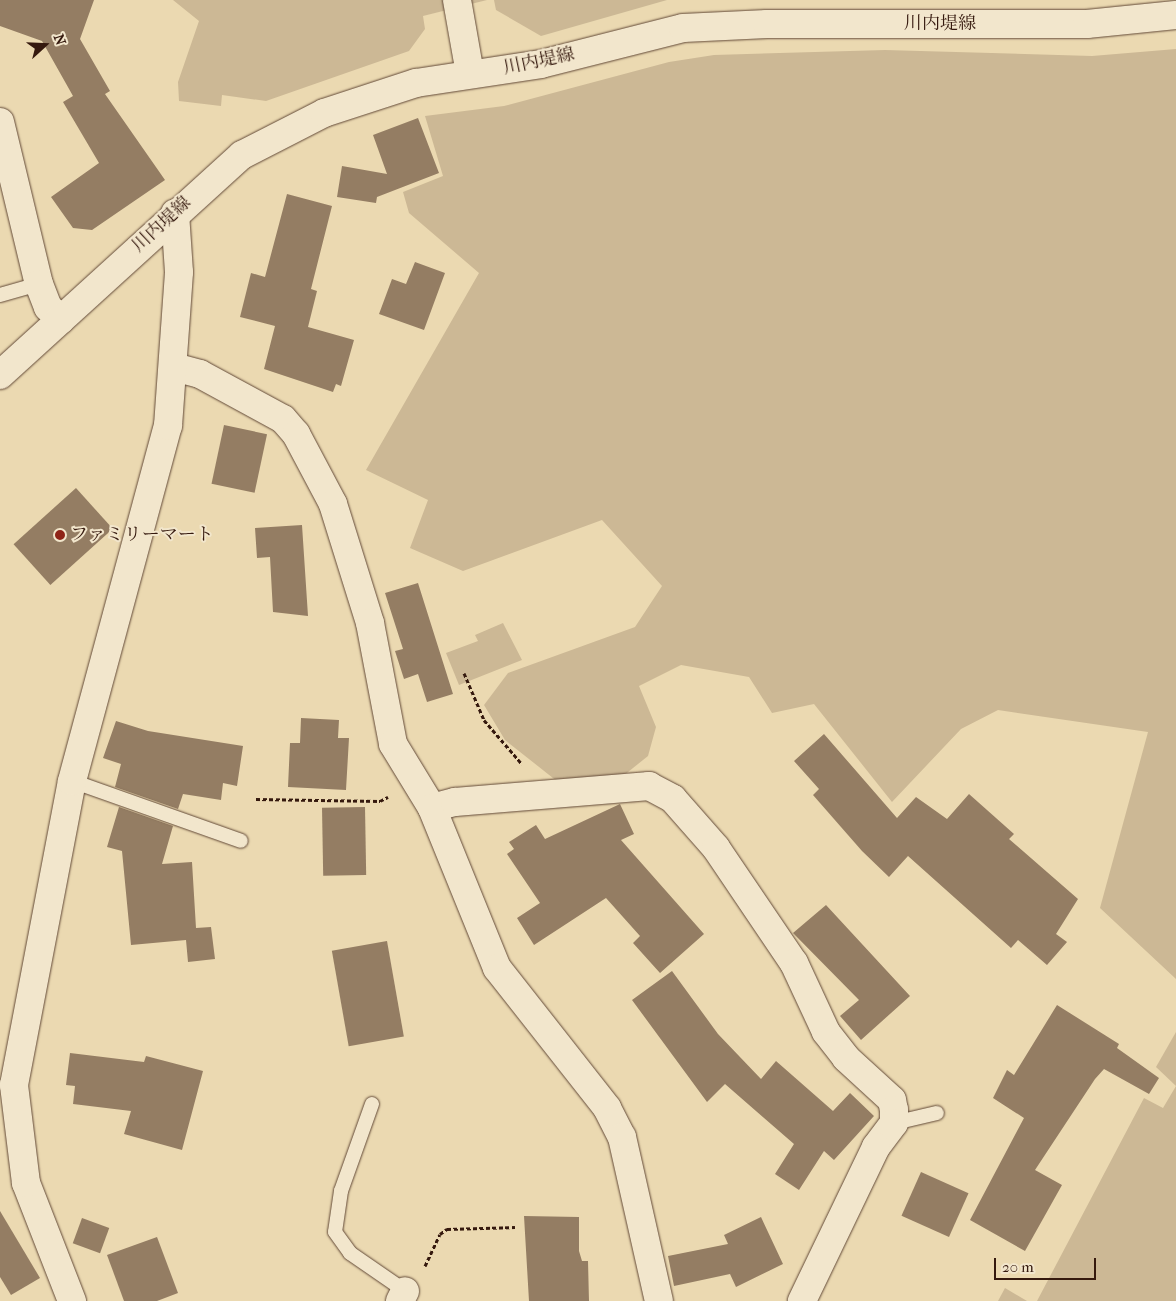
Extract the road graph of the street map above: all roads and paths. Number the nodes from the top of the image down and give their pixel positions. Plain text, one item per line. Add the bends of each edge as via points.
1 (459, 10) edge
2 (1176, 16) edge
3 (470, 74) junction
4 (0, 122) edge
5 (175, 213) junction
6 (39, 284) junction
7 (0, 295) edge
8 (61, 320) junction
9 (174, 367) junction
10 (0, 376) edge
11 (464, 673) dead end
12 (525, 766) dead end
13 (72, 781) junction
14 (256, 799) dead end
15 (371, 801) dead end
16 (432, 808) junction
17 (241, 841) dead end
18 (7, 1084) edge
19 (372, 1104) dead end
20 (937, 1113) dead end
21 (894, 1123) junction
22 (515, 1227) dead end
23 (403, 1296) edge
24 (72, 1301) edge
25 (660, 1301) edge
26 (802, 1301) edge

1 - 3 street
2 - 3 street, 川内堤線 via 1087,24 716,25 641,36 548,63
3 - 5 street, 川内堤線 via 416,83 324,113 242,155
4 - 6 street
5 - 8 street, 川内堤線
5 - 9 street via 179,272
6 - 7 lane
6 - 8 street via 48,307
8 - 10 street, 川内堤線
9 - 13 street via 158,469
9 - 16 street via 200,374 258,404 296,434 339,517 370,623 394,744
11 - 12 path via 484,720
13 - 17 lane
13 - 18 street
14 - 15 path
16 - 21 street via 637,786 673,799 716,848 794,963 835,1045 892,1100
16 - 25 street via 497,968 607,1108 622,1137
18 - 24 street via 26,1183
19 - 23 lane via 341,1191 335,1232 350,1253
20 - 21 lane
21 - 26 street via 876,1147
22 - 23 path via 448,1229 440,1234 415,1286

